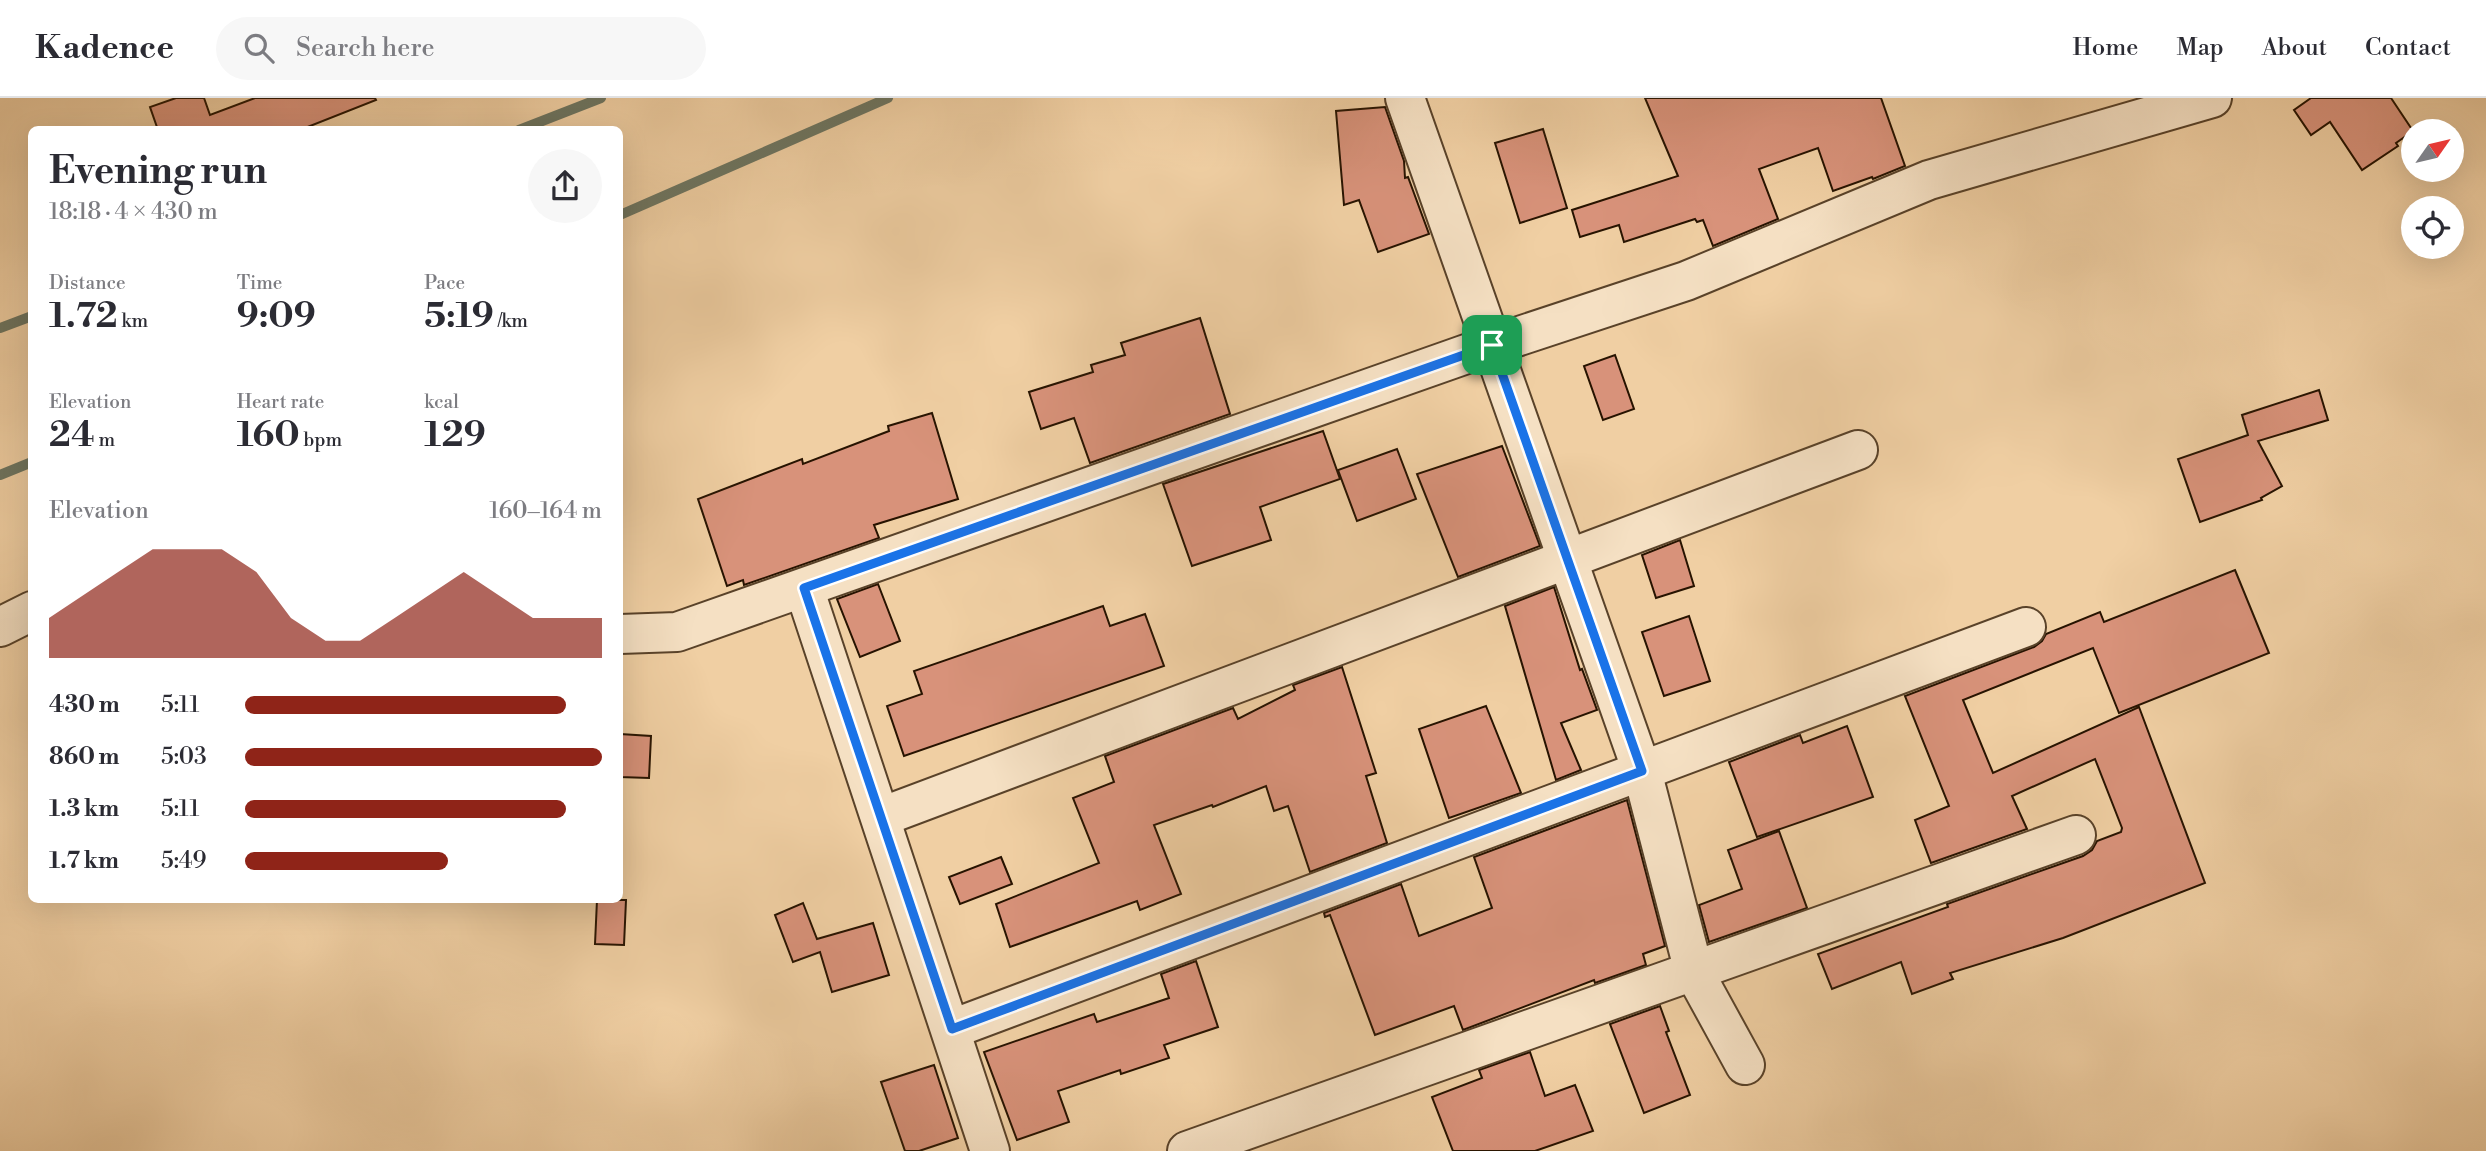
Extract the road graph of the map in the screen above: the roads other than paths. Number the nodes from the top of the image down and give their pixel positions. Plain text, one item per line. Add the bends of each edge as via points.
1 (1405, 98) edge
2 (2212, 98) edge
3 (1492, 345) junction
4 (1858, 450) dead end
5 (1567, 559) junction
6 (804, 588) junction
7 (28, 613) edge
8 (0, 627) edge
9 (2026, 627) dead end
10 (623, 634) edge
11 (1642, 771) junction
12 (881, 817) junction
13 (2076, 835) dead end
14 (1694, 972) junction
15 (952, 1029) junction
16 (1745, 1065) dead end
17 (990, 1151) edge
18 (1187, 1151) edge

1 - 3 street
2 - 3 street via 1929,180 1686,281
3 - 5 street
3 - 6 street
4 - 5 street
5 - 11 street
5 - 12 street
6 - 10 street via 677,632
6 - 12 street
7 - 8 street
9 - 11 street
11 - 14 street
11 - 15 street
12 - 15 street
13 - 14 street
14 - 16 street
14 - 18 street
15 - 17 street

